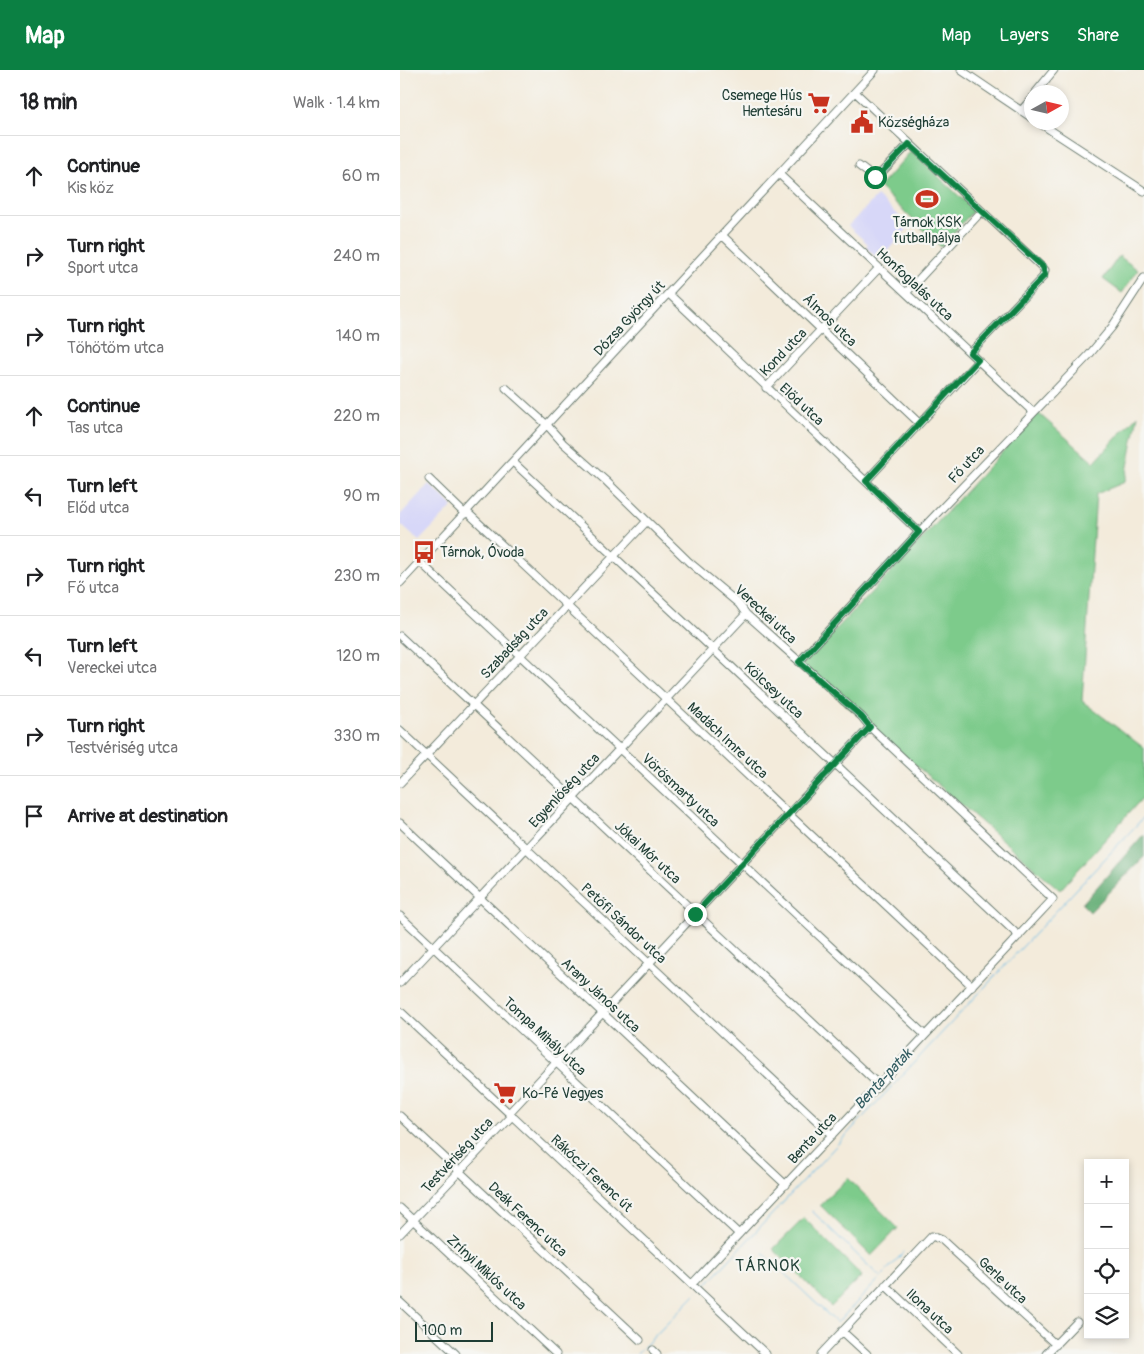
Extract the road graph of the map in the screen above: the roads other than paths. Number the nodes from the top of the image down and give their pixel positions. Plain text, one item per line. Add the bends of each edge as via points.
1 (875, 70) edge
2 (961, 70) edge
3 (1054, 70) edge
4 (1042, 85) edge
5 (855, 92) junction
6 (1024, 107) edge
7 (1021, 111) junction
8 (1024, 113) edge
9 (1050, 130) edge
10 (909, 144) junction
11 (860, 166) dead end
12 (779, 174) junction
13 (1144, 191) edge
14 (982, 211) junction
15 (723, 236) junction
16 (879, 268) junction
17 (1144, 278) edge
18 (906, 293) junction
19 (669, 294) junction
20 (822, 329) junction
21 (970, 353) junction
22 (978, 360) junction
23 (506, 388) dead end
24 (766, 388) junction
25 (1033, 412) junction
26 (919, 423) junction
27 (547, 425) junction
28 (513, 462) junction
29 (428, 479) dead end
30 (866, 481) junction
31 (466, 513) junction
32 (647, 520) junction
33 (919, 532) junction
34 (613, 556) junction
35 (420, 562) junction
36 (400, 583) edge
37 (566, 606) junction
38 (746, 614) junction
39 (400, 636) edge
40 (712, 649) junction
41 (520, 655) junction
42 (799, 662) junction
43 (666, 699) junction
44 (474, 705) junction
45 (870, 727) junction
46 (400, 730) edge
47 (619, 749) junction
48 (427, 755) junction
49 (835, 764) junction
50 (400, 783) edge
51 (573, 798) junction
52 (788, 814) junction
53 (400, 823) edge
54 (526, 848) junction
55 (741, 864) junction
56 (479, 898) junction
57 (1053, 899) joint
58 (695, 914) junction
59 (400, 916) edge
60 (1019, 936) junction
61 (433, 948) junction
62 (648, 963) junction
63 (400, 983) edge
64 (972, 986) junction
65 (400, 1011) edge
66 (602, 1013) junction
67 (925, 1035) junction
68 (556, 1062) junction
69 (879, 1086) junction
70 (510, 1114) junction
71 (400, 1116) edge
72 (832, 1135) junction
73 (459, 1171) junction
74 (786, 1185) junction
75 (400, 1208) edge
76 (413, 1220) junction
77 (400, 1234) edge
78 (739, 1234) junction
79 (692, 1284) junction
80 (886, 1286) junction
81 (400, 1302) edge
82 (1078, 1322) dead end
83 (842, 1331) junction
84 (640, 1340) dead end
85 (1056, 1345) junction
86 (456, 1354) edge
87 (556, 1354) edge
88 (766, 1354) edge
89 (821, 1354) edge
90 (867, 1354) edge
91 (958, 1354) edge
92 (1046, 1354) edge

1 - 5 street, Dózsa György út
2 - 7 street
3 - 4 street
5 - 10 street
5 - 12 street, Dózsa György út
6 - 7 street
7 - 8 street
9 - 13 street
10 - 11 street via 878,176 872,176
10 - 14 street
12 - 15 street, Dózsa György út
12 - 16 street, Honfoglalás utca
14 - 18 street
14 - 21 street via 1045,272
15 - 19 street, Dózsa György út
15 - 20 street, Álmos utca
16 - 18 street, Honfoglalás utca
16 - 20 street, Kond utca
17 - 25 street, Fő utca via 1112,327
18 - 21 street, Honfoglalás utca
19 - 24 street, Előd utca
19 - 27 street, Dózsa György út
20 - 24 street, Kond utca
20 - 26 street, Álmos utca
21 - 22 street, Honfoglalás utca
22 - 25 street, Honfoglalás utca
22 - 26 street
23 - 27 street, Vereckei utca
24 - 30 street, Előd utca
25 - 33 street, Fő utca
26 - 30 street
27 - 28 street, Dózsa György út
27 - 32 street, Vereckei utca
28 - 31 street, Dózsa György út
28 - 34 street, Kölcsey utca
29 - 31 street, Madách Imre utca
30 - 33 street, Előd utca
31 - 35 street, Dózsa György út
31 - 37 street, Madách Imre utca
32 - 34 street, Szabadság utca
32 - 38 street, Vereckei utca
33 - 42 street, Fő utca
34 - 37 street, Szabadság utca
34 - 40 street, Kölcsey utca
35 - 36 street, Dózsa György út
35 - 41 street, Vörösmarty utca
37 - 41 street, Szabadság utca
37 - 43 street, Madách Imre utca
38 - 40 street, Egyenlőség utca
38 - 42 street, Vereckei utca
39 - 44 street, Jókai Mór utca
40 - 43 street, Egyenlőség utca
40 - 49 street, Kölcsey utca
41 - 44 street, Szabadság utca
41 - 47 street, Vörösmarty utca
42 - 45 street, Vereckei utca
43 - 47 street, Egyenlőség utca
43 - 52 street, Madách Imre utca
44 - 48 street, Szabadság utca
44 - 51 street, Jókai Mór utca
45 - 49 street, Testvériség utca
45 - 57 street, Vereckei utca
46 - 48 street, Petőfi Sándor utca
47 - 51 street, Egyenlőség utca
47 - 55 street, Vörösmarty utca
48 - 50 street, Szabadság utca
48 - 54 street, Petőfi Sándor utca
49 - 52 street, Testvériség utca
49 - 60 street, Kölcsey utca
51 - 54 street, Egyenlőség utca
51 - 58 street, Jókai Mór utca
52 - 55 street, Testvériség utca
52 - 64 street, Madách Imre utca
53 - 56 street, Arany János utca
54 - 56 street, Egyenlőség utca
54 - 62 street, Petőfi Sándor utca
55 - 58 street, Testvériség utca
55 - 67 street, Vörösmarty utca
56 - 61 street, Egyenlőség utca
56 - 66 street, Arany János utca
57 - 60 street, Benta utca
58 - 62 street, Testvériség utca
58 - 69 street, Jókai Mór utca
59 - 61 street, Tompa Mihály utca
60 - 64 street, Benta utca
61 - 63 street, Egyenlőség utca
61 - 68 street, Tompa Mihály utca
62 - 66 street, Testvériség utca
62 - 72 street, Petőfi Sándor utca
64 - 67 street, Benta utca
65 - 70 street, Rákóczi Ferenc út
66 - 68 street, Testvériség utca
66 - 74 street, Arany János utca
67 - 69 street, Benta utca
68 - 70 street, Testvériség utca
68 - 78 street, Tompa Mihály utca
69 - 72 street, Benta utca
70 - 73 street, Testvériség utca
70 - 79 street, Rákóczi Ferenc út
71 - 73 street, Deák Ferenc utca
72 - 74 street, Benta utca
73 - 76 street, Testvériség utca
73 - 84 street, Deák Ferenc utca
74 - 78 street, Benta utca
75 - 76 street, Zrínyi Miklós utca
76 - 77 street, Testvériség utca
76 - 87 street, Zrínyi Miklós utca
78 - 79 street, Benta utca
79 - 88 street, Rákóczi Ferenc út
80 - 83 street
80 - 85 street, Gerle utca via 932,1236 942,1240
80 - 91 street, Ilona utca
81 - 86 street
82 - 85 street
83 - 89 street
83 - 90 street
85 - 92 street

